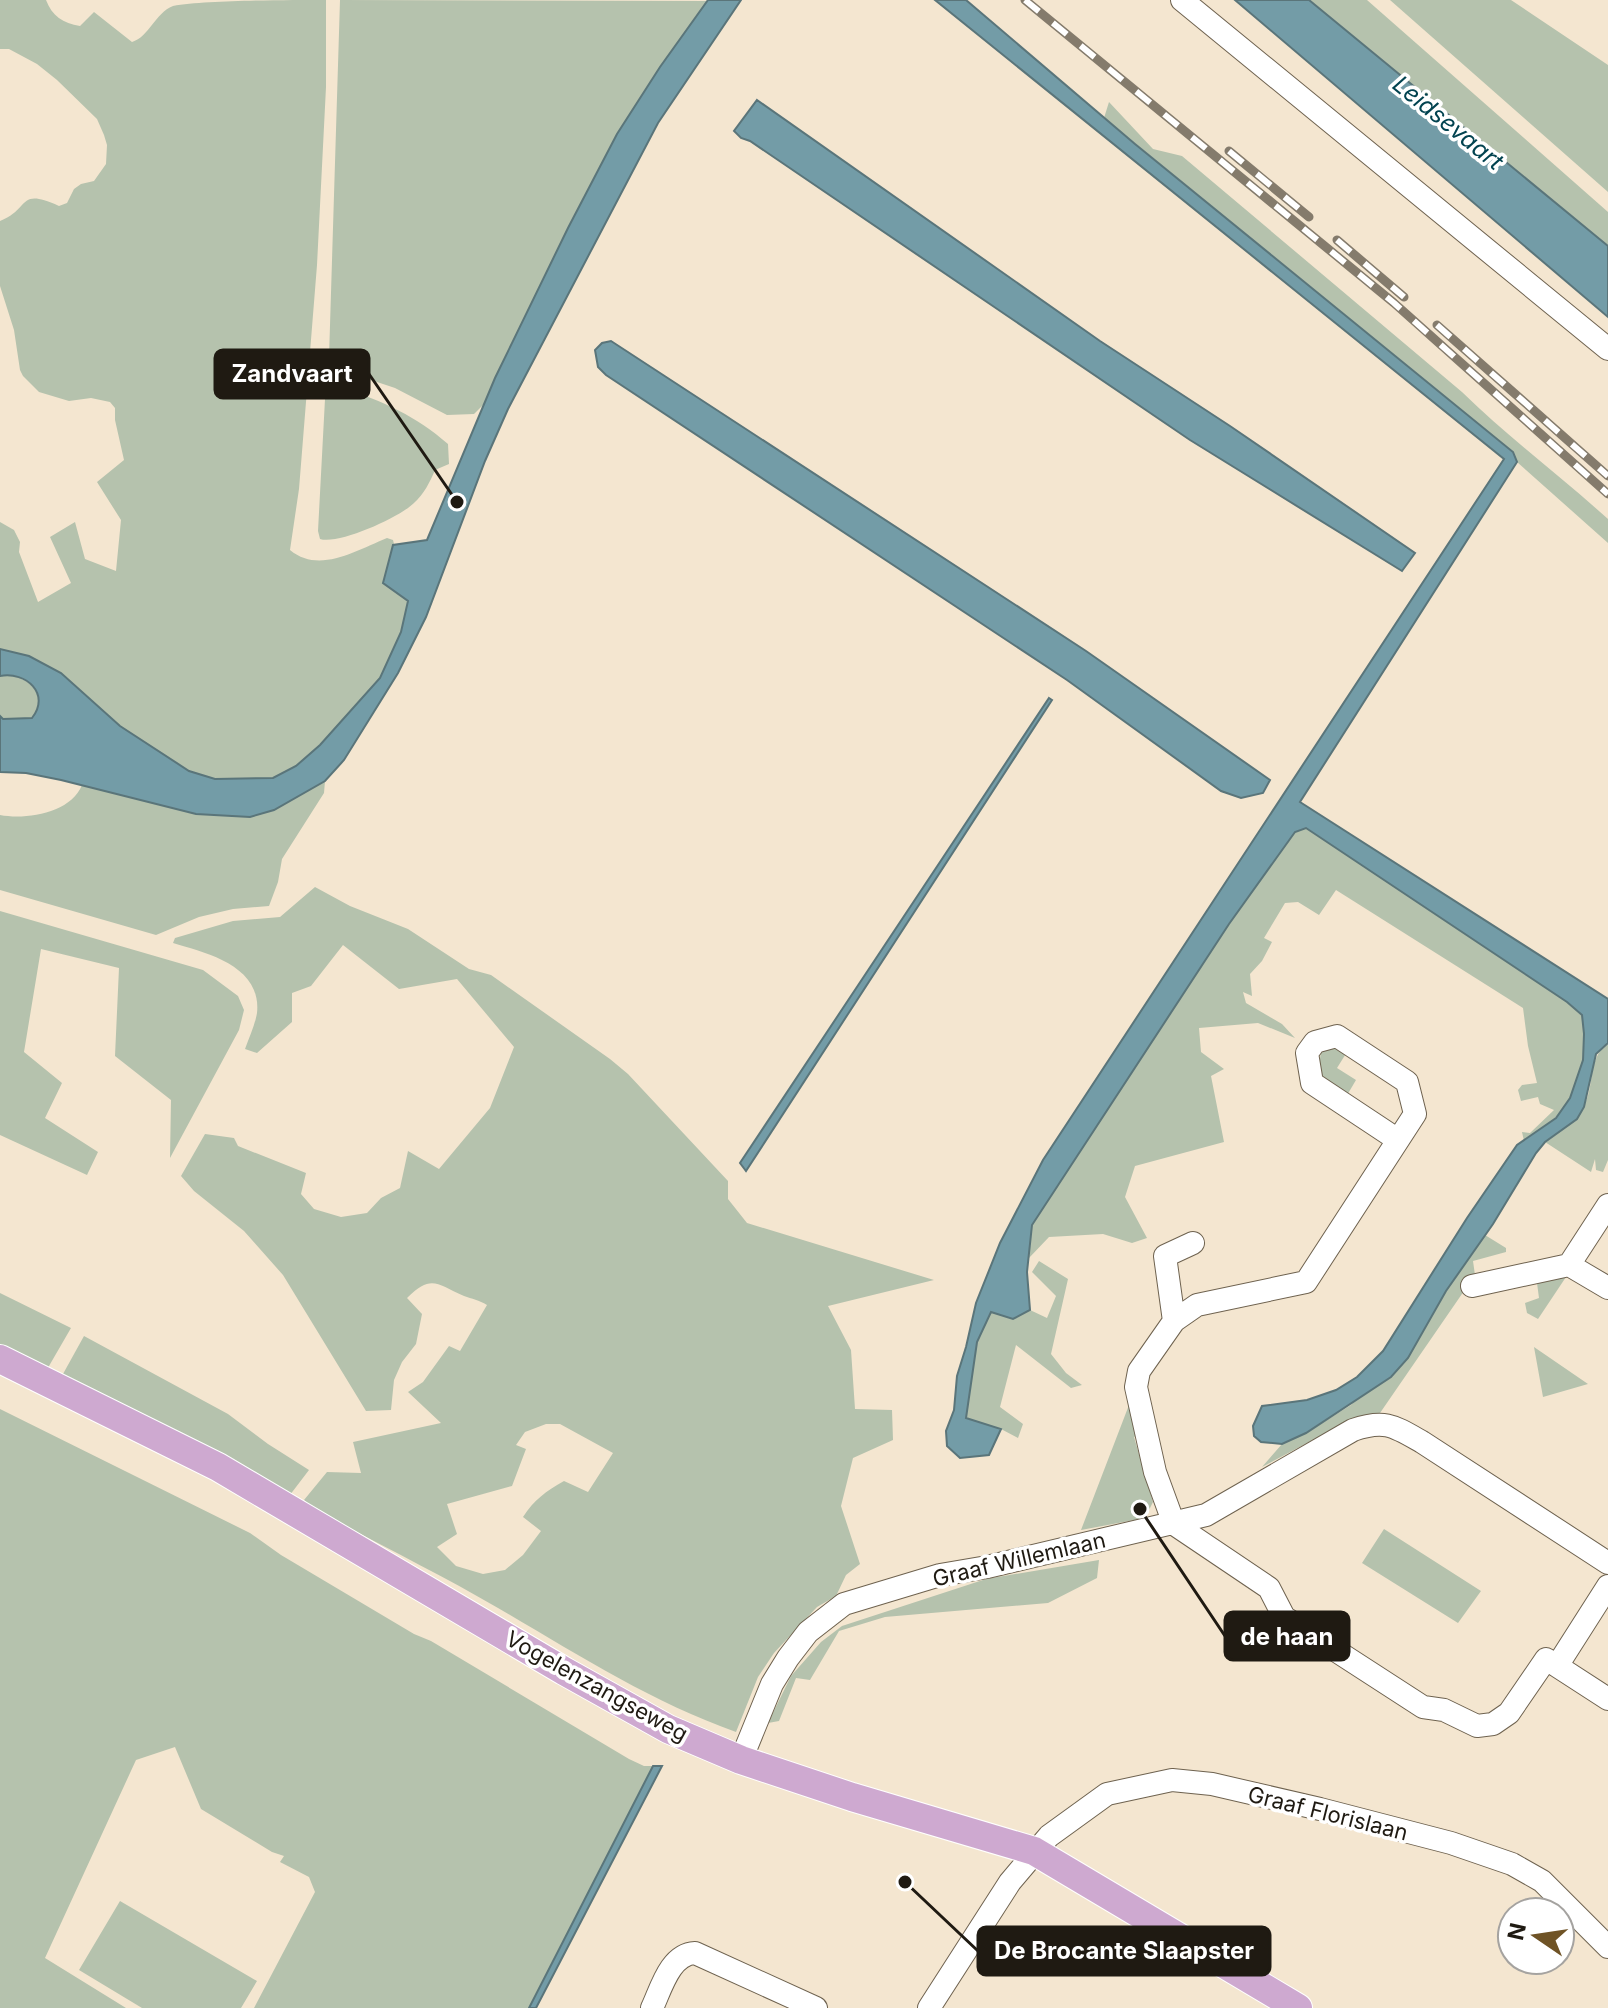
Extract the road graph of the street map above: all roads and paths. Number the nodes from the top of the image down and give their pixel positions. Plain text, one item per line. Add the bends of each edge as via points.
1 (1182, 0) edge
2 (1608, 349) edge
3 (1398, 1140) junction
4 (1608, 1205) edge
5 (1193, 1243) dead end
6 (1569, 1265) junction
7 (1472, 1286) dead end
8 (1608, 1288) edge
9 (1174, 1321) junction
10 (0, 1359) edge
11 (1174, 1524) junction
12 (1608, 1563) edge
13 (1608, 1586) edge
14 (1557, 1666) junction
15 (1608, 1699) edge
16 (741, 1760) junction
17 (1034, 1851) junction
18 (1608, 1947) edge
19 (652, 2008) edge
20 (816, 2008) edge
21 (929, 2008) edge
22 (1298, 2008) edge

1 - 2 street
3 - 3 street via 1415,1114 1407,1082 1337,1036 1315,1042 1307,1053 1312,1083
3 - 9 street via 1306,1282 1197,1305
4 - 6 street
5 - 9 street via 1165,1256
6 - 7 street
6 - 8 street
9 - 11 street via 1139,1371 1136,1387 1155,1472
10 - 16 main road, Vogelenzangseweg via 218,1467 630,1709
11 - 12 street, Graaf Willemlaan via 1206,1515 1353,1430 1390,1424
11 - 14 street via 1269,1588 1284,1617 1423,1707 1444,1710 1477,1726 1493,1724 1509,1713 1546,1659
11 - 16 street, Graaf Willemlaan via 940,1575 844,1604 808,1632 788,1658
13 - 14 street
14 - 15 street
16 - 17 main road, Vogelenzangseweg
17 - 18 street, Graaf Florislaan via 1107,1794 1172,1780 1212,1784 1451,1843 1512,1864 1542,1881
17 - 21 street, Graaf Florislaan
17 - 22 main road, Vogelenzangseweg
19 - 20 street via 677,1960 695,1953

